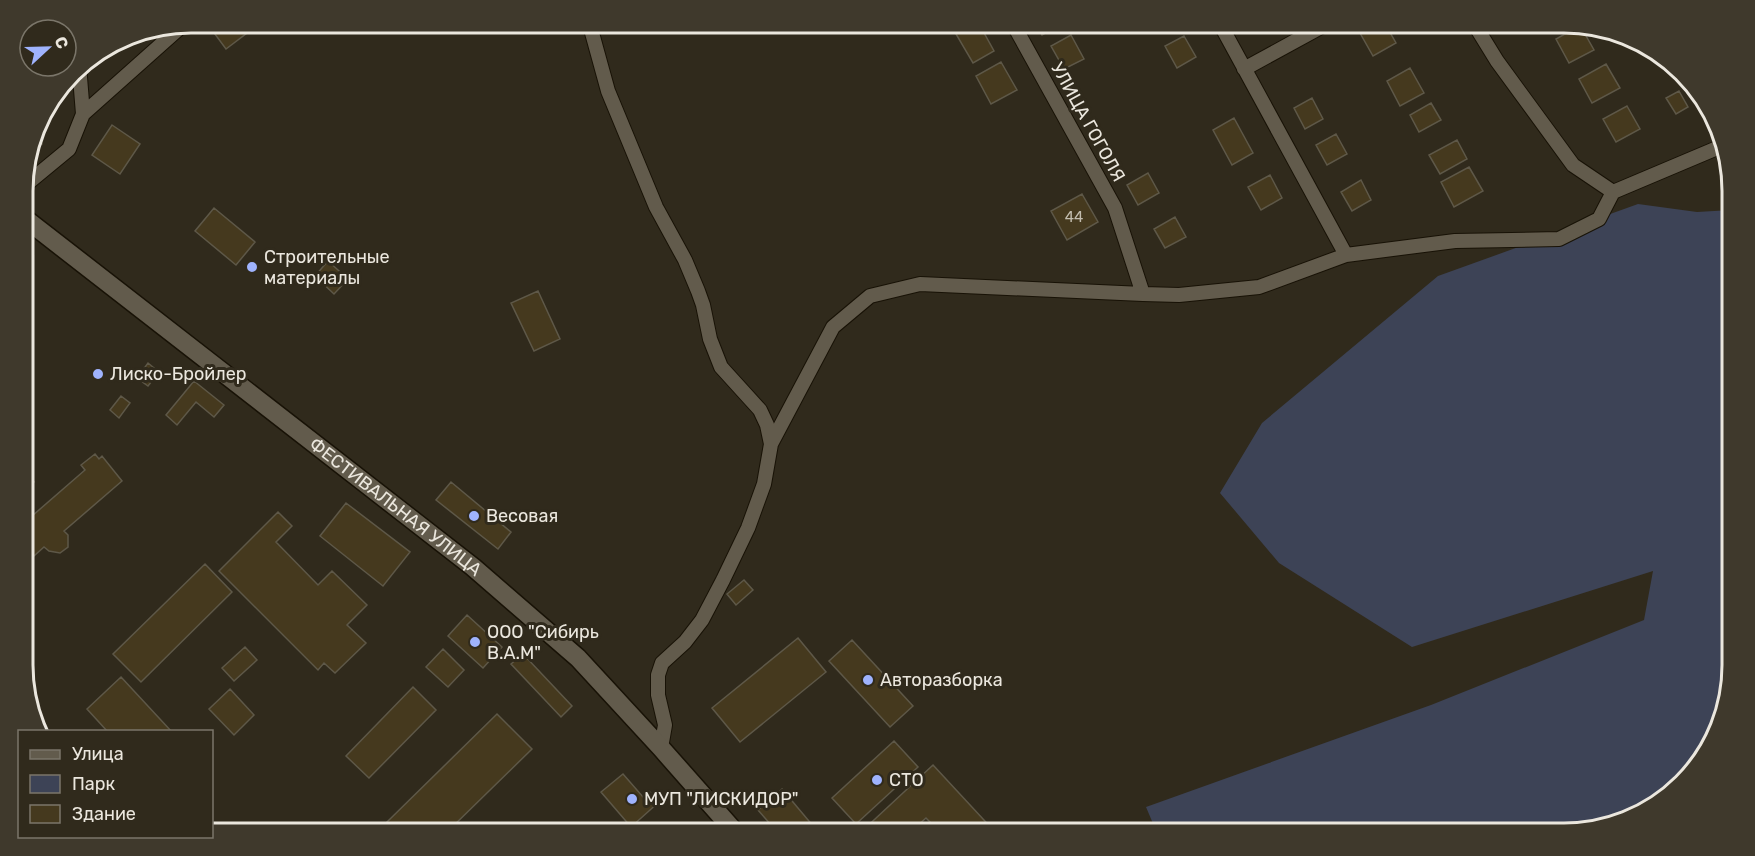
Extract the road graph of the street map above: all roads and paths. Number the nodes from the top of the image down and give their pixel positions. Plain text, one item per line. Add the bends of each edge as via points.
1 (592, 33) edge
2 (1018, 33) edge
3 (1225, 33) edge
4 (1310, 33) edge
5 (1480, 33) edge
6 (173, 34) edge
7 (1244, 69) junction
8 (80, 78) edge
9 (83, 114) junction
10 (1716, 148) edge
11 (33, 179) edge
12 (1613, 192) junction
13 (33, 225) edge
14 (1346, 255) junction
15 (1143, 294) junction
16 (771, 444) junction
17 (662, 748) junction
18 (727, 823) edge

1 - 16 street via 608,91 656,207 698,291 721,367 760,410
2 - 15 street, УЛИЦА ГОГОЛЯ via 1115,208
3 - 7 street
4 - 7 street
5 - 12 street via 1573,165
6 - 9 street
7 - 14 street
8 - 9 street
9 - 11 street via 69,149
10 - 12 street
12 - 14 street via 1599,219 1559,240 1455,241
13 - 17 main road, ФЕСТИВАЛЬНАЯ УЛИЦА via 473,567 579,658
14 - 15 street via 1259,286 1179,295
15 - 16 street via 920,284 870,296 832,327
16 - 17 street via 764,484 723,580 702,620 662,663 658,675 665,726
17 - 18 main road, ФЕСТИВАЛЬНАЯ УЛИЦА

